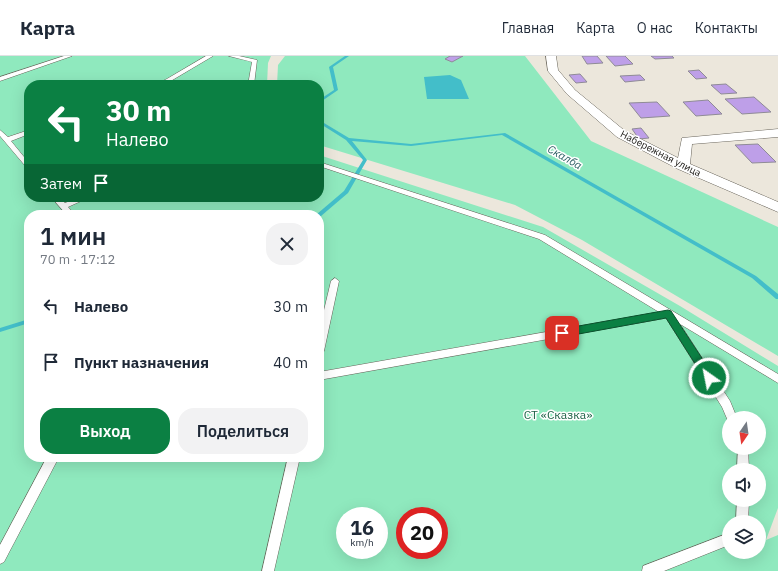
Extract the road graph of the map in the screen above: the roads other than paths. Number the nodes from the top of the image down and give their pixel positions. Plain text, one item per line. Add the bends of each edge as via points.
1 (69, 56) edge
2 (210, 56) edge
3 (232, 56) edge
4 (551, 56) edge
5 (0, 79) edge
6 (169, 80) edge
7 (252, 80) edge
8 (0, 132) edge
9 (24, 134) edge
10 (778, 134) edge
11 (7, 140) junction
12 (24, 161) edge
13 (324, 166) edge
14 (683, 166) junction
15 (58, 202) edge
16 (74, 202) edge
17 (63, 207) junction
18 (778, 207) edge
19 (66, 210) edge
20 (335, 281) dead end
21 (668, 314) junction
22 (324, 328) edge
23 (324, 375) edge
24 (778, 379) edge
25 (729, 411) edge
26 (50, 462) edge
27 (293, 462) edge
28 (722, 543) edge
29 (0, 558) edge
30 (268, 571) edge
31 (648, 571) edge

1 - 5 lane
2 - 6 lane
3 - 7 lane via 255,62
4 - 14 street, Набережная улица via 553,71 571,92 621,134
8 - 11 lane
9 - 11 lane
10 - 14 street via 686,140
11 - 12 lane
13 - 21 lane via 542,237
14 - 18 street, Набережная улица
15 - 17 lane
16 - 17 lane
17 - 19 lane
20 - 22 lane
21 - 23 lane
21 - 24 lane
21 - 25 lane
26 - 29 lane
27 - 30 lane
28 - 31 lane

